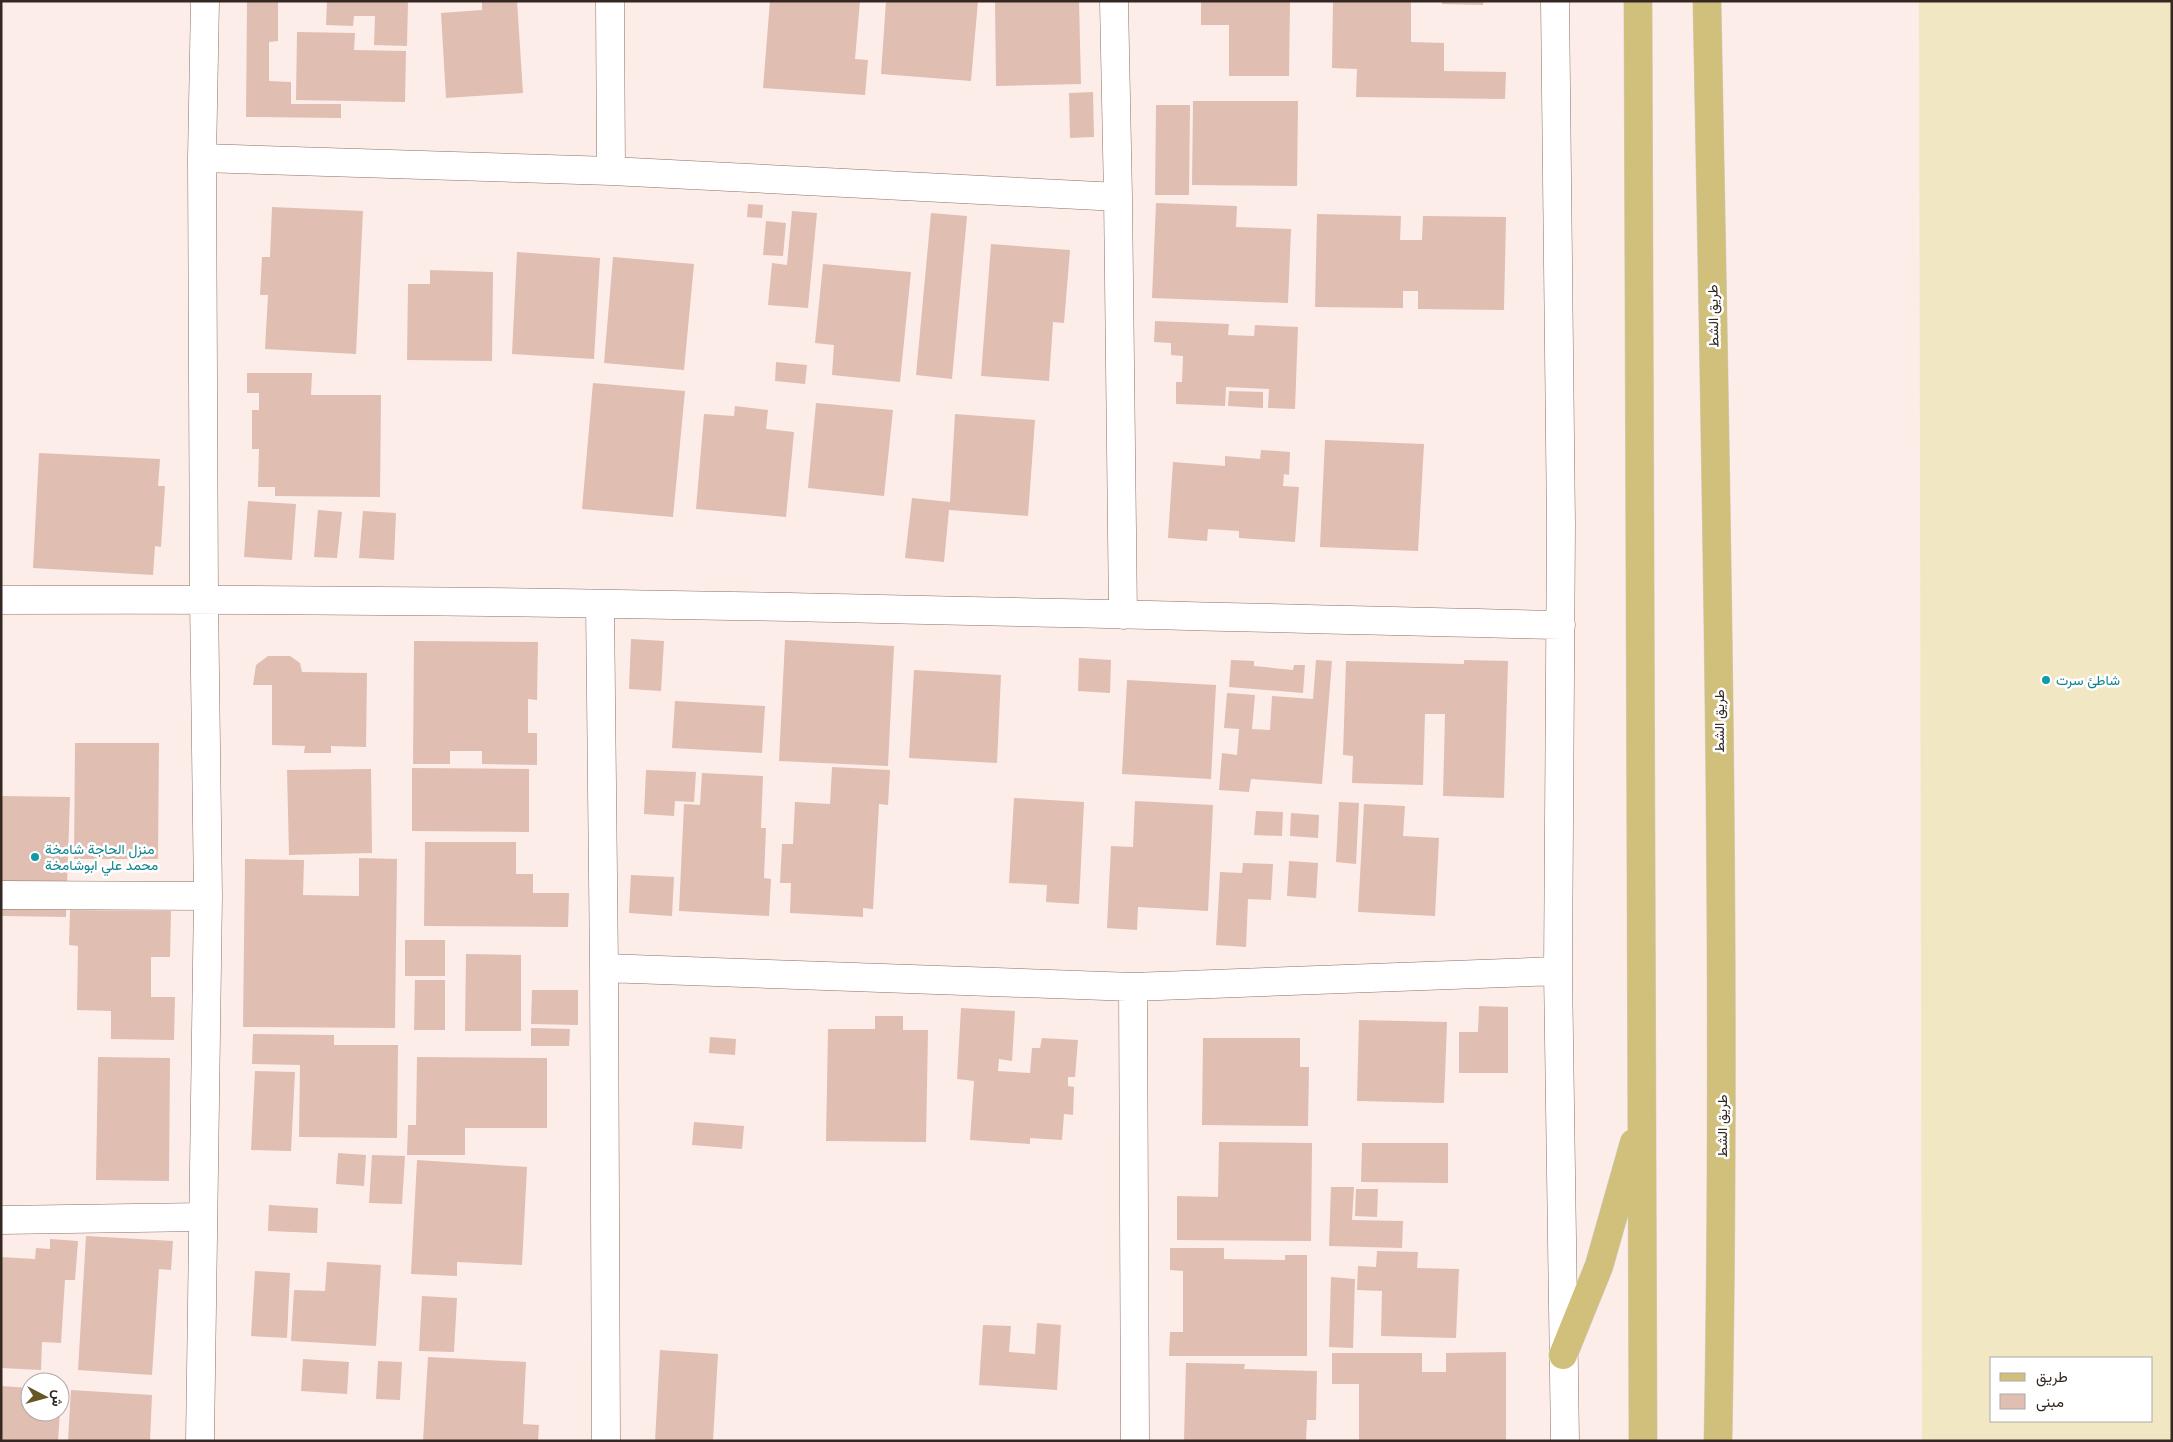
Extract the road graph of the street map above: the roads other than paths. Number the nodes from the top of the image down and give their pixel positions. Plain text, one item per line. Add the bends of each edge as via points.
1 (204, 1) edge
2 (610, 1) edge
3 (1114, 1) edge
4 (1555, 1) edge
5 (1638, 1) edge
6 (1707, 1) edge
7 (202, 158) junction
8 (611, 170) junction
9 (1118, 197) junction
10 (204, 599) junction
11 (1, 600) edge
12 (600, 605) junction
13 (1122, 615) junction
14 (1561, 626) junction
15 (1, 895) edge
16 (208, 896) junction
17 (604, 968) junction
18 (1558, 971) junction
19 (1133, 987) junction
20 (1643, 1110) junction
21 (203, 1217) junction
22 (1, 1220) edge
23 (1563, 1355) junction
24 (200, 1441) edge
25 (606, 1441) edge
26 (1135, 1441) edge
27 (1565, 1441) edge
28 (1643, 1441) edge
29 (1718, 1441) edge

1 - 7 street
2 - 8 street
3 - 9 street
4 - 14 street
5 - 20 main road
6 - 29 main road, طريق الشط via 1718,567 1722,1210
7 - 8 street
7 - 10 street
8 - 9 street
9 - 13 street
10 - 11 street
10 - 12 street
10 - 16 street
12 - 13 street
12 - 17 street
13 - 14 street
14 - 18 street
15 - 16 street
16 - 21 street
17 - 19 street
17 - 25 street
18 - 19 street
18 - 23 street
19 - 26 street
20 - 23 main road via 1600,1266
20 - 28 main road
21 - 22 street
21 - 24 street
23 - 27 street

